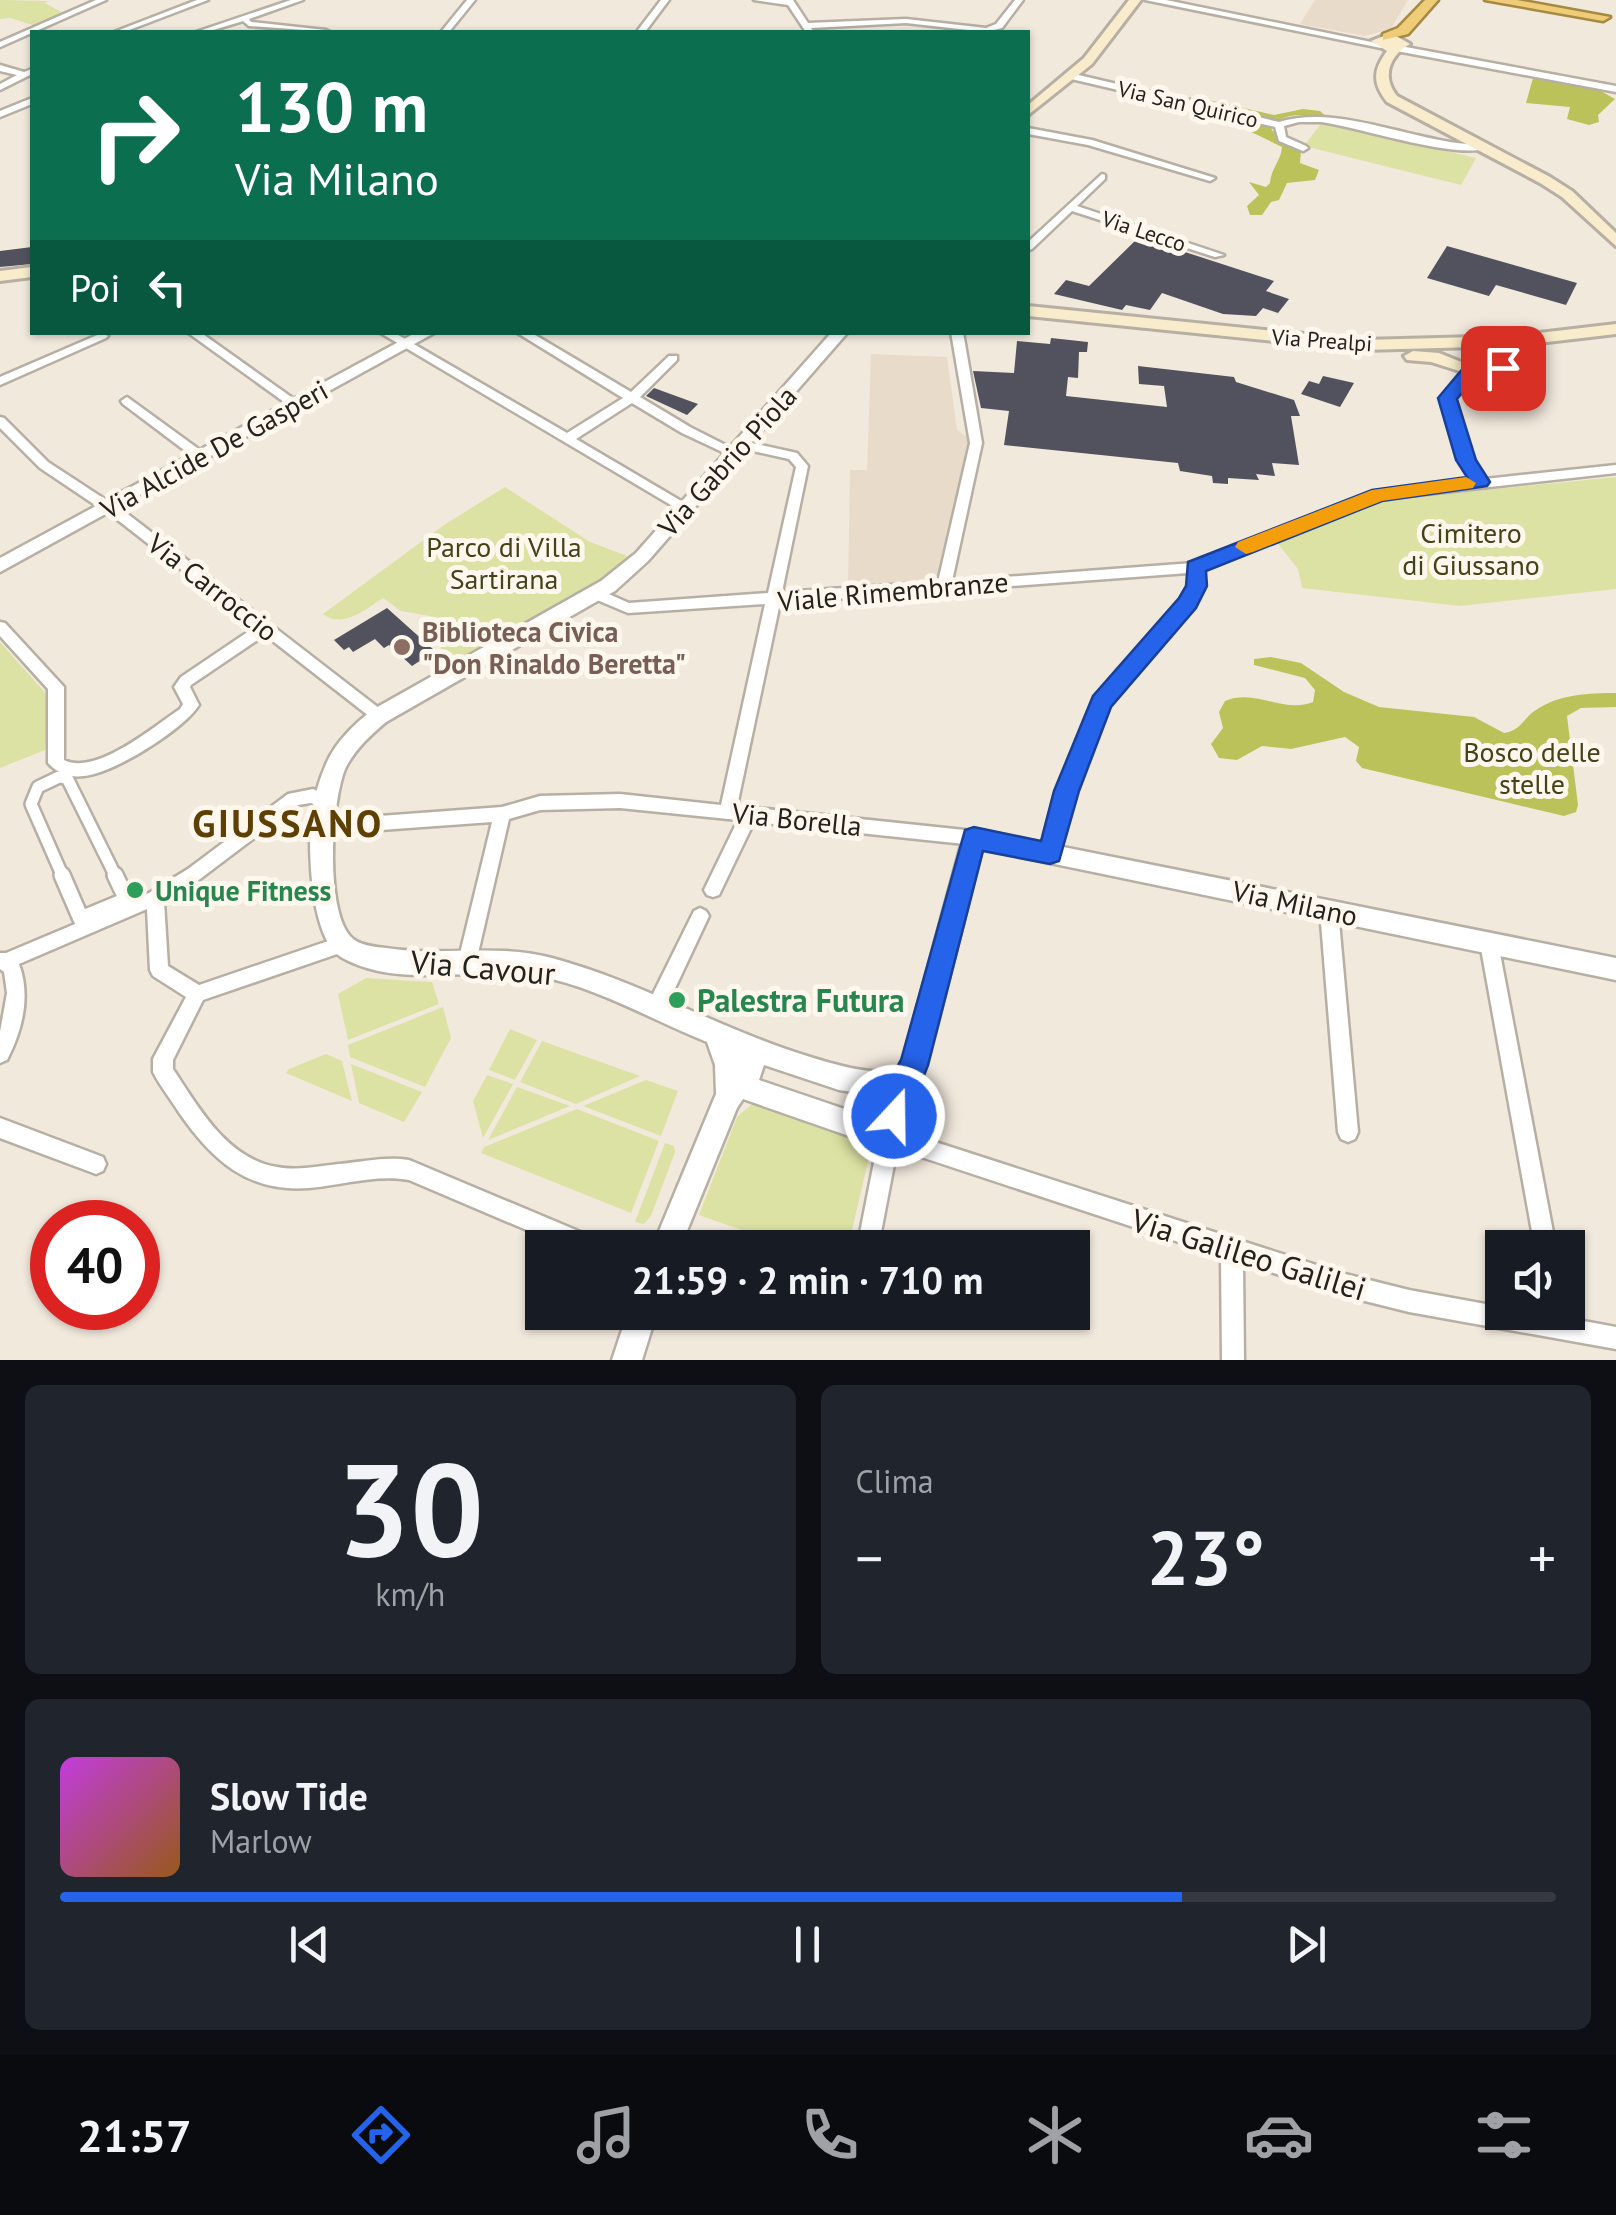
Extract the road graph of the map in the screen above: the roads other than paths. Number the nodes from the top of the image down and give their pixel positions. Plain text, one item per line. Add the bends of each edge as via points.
1 (102, 0) edge
2 (204, 0) edge
3 (299, 0) edge
4 (471, 0) edge
5 (665, 0) edge
6 (758, 0) edge
7 (1018, 0) edge
8 (1135, 0) edge
9 (1150, 0) edge
10 (1431, 0) edge
11 (1491, 0) edge
12 (1506, 0) edge
13 (1536, 0) edge
14 (790, 2) edge
15 (1612, 17) edge
16 (246, 20) junction
17 (808, 29) edge
18 (34, 30) edge
19 (123, 30) edge
20 (208, 30) edge
21 (307, 30) edge
22 (446, 30) edge
23 (642, 30) edge
24 (974, 30) edge
25 (985, 30) edge
26 (30, 32) edge
27 (1390, 43) junction
28 (0, 45) edge
29 (0, 68) edge
30 (29, 73) edge
31 (1070, 76) junction
32 (0, 87) edge
33 (1616, 89) edge
34 (30, 102) edge
35 (1030, 109) edge
36 (0, 114) edge
37 (1278, 125) junction
38 (1030, 131) edge
39 (1464, 138) junction
40 (1303, 148) dead end
41 (1448, 148) junction
42 (1482, 148) junction
43 (1102, 177) dead end
44 (1210, 178) dead end
45 (1070, 207) junction
46 (1616, 241) edge
47 (1030, 244) edge
48 (1219, 255) dead end
49 (30, 272) edge
50 (0, 276) edge
51 (1030, 314) edge
52 (1030, 314) edge
53 (1616, 330) edge
54 (196, 335) edge
55 (389, 335) edge
56 (423, 335) edge
57 (526, 335) edge
58 (838, 335) edge
59 (958, 335) edge
60 (102, 336) dead end
61 (1616, 341) edge
62 (405, 345) junction
63 (1557, 347) junction
64 (1390, 353) junction
65 (673, 358) dead end
66 (1511, 359) joint
67 (1472, 370) junction
68 (0, 382) edge
69 (633, 397) junction
70 (127, 400) dead end
71 (295, 404) junction
72 (0, 421) edge
73 (567, 439) junction
74 (739, 449) junction
75 (200, 456) junction
76 (1616, 469) edge
77 (1480, 482) junction
78 (106, 508) junction
79 (686, 508) junction
80 (0, 566) edge
81 (1196, 567) junction
82 (944, 585) junction
83 (598, 595) junction
84 (773, 601) junction
85 (0, 627) edge
86 (266, 628) junction
87 (379, 716) junction
88 (329, 790) junction
89 (728, 811) junction
90 (502, 814) junction
91 (750, 814) junction
92 (974, 838) junction
93 (322, 839) junction
94 (1050, 854) junction
95 (713, 890) dead end
96 (155, 898) junction
97 (1329, 910) junction
98 (700, 916) dead end
99 (82, 919) joint
100 (1489, 943) junction
101 (340, 946) junction
102 (4, 961) edge
103 (467, 962) junction
104 (1616, 969) edge
105 (197, 994) junction
106 (656, 1008) junction
107 (0, 1053) edge
108 (734, 1076) junction
109 (904, 1083) junction
110 (0, 1128) edge
111 (1348, 1132) dead end
112 (890, 1136) junction
113 (96, 1164) dead end
114 (552, 1230) edge
115 (673, 1230) edge
116 (872, 1230) edge
117 (1543, 1230) edge
118 (1232, 1250) junction
119 (1485, 1310) edge
120 (1585, 1329) edge
121 (636, 1330) edge
122 (1616, 1338) edge
123 (627, 1360) edge
124 (1233, 1360) edge

1 - 18 street
2 - 19 street
3 - 16 street
4 - 22 street
5 - 23 street
6 - 14 street
7 - 25 street via 999,26
8 - 31 main road
9 - 27 street
10 - 27 highway
11 - 15 highway
12 - 15 highway
13 - 15 highway
14 - 17 street
16 - 20 street
16 - 21 street
17 - 24 street via 906,21
26 - 28 street
27 - 33 street
27 - 39 main road via 1379,76 1385,92
29 - 30 street
30 - 32 street
31 - 35 main road
31 - 37 street, Via San Quirico
34 - 36 street
37 - 40 street via 1282,139
37 - 41 street, Via San Quirico via 1323,119
38 - 44 street
39 - 41 street via 1462,146
39 - 42 main road
41 - 42 street, Via San Quirico
42 - 46 main road via 1567,194
43 - 45 street, Via Lecco
45 - 47 street, Via Lecco
45 - 48 street, Via Lecco
49 - 50 main road
51 - 53 main road, Via Prealpi via 1362,345
52 - 64 main road, Via Prealpi
54 - 71 street
55 - 62 street
56 - 62 street, Via Alcide De Gasperi
57 - 69 street
58 - 74 street, Via Gabrio Piola
59 - 82 street via 976,444
60 - 68 street
61 - 63 main road, Via Prealpi
62 - 71 street, Via Alcide De Gasperi
62 - 73 street
63 - 64 main road, Via Prealpi
63 - 66 main road
64 - 67 main road
65 - 69 street
66 - 67 street via 1499,369
67 - 77 street via 1450,393 1448,405
69 - 73 street
69 - 74 street via 686,430
70 - 75 street
71 - 75 street, Via Alcide De Gasperi
72 - 78 street, Via Carroccio via 44,465
73 - 79 street
74 - 79 street, Via Gabrio Piola
74 - 84 street via 797,458 802,466
75 - 78 street, Via Alcide De Gasperi
76 - 77 street, Viale Rimembranze
77 - 81 street, Viale Rimembranze via 1379,495
78 - 80 street, Via Alcide De Gasperi
78 - 86 street, Via Carroccio
79 - 83 street, Via Gabrio Piola
81 - 82 street, Viale Rimembranze
81 - 94 street via 1188,602 1101,703 1066,791
82 - 84 street, Viale Rimembranze
83 - 84 street, Viale Rimembranze via 628,608
83 - 87 street, Via Gabrio Piola
84 - 89 street
85 - 86 street via 56,687 54,757 67,771 83,772 190,709 186,681
86 - 87 street, Via Carroccio
87 - 88 street, Via Gabrio Piola via 352,739
88 - 93 street
88 - 96 street via 301,796
89 - 90 street, Via Borella via 620,801 540,803
89 - 91 street, Via Borella
90 - 93 street, Via Borella
90 - 103 street
91 - 92 street, Via Borella
91 - 95 street
92 - 94 street, Via Milano
92 - 109 street
93 - 101 street
94 - 97 street, Via Milano
96 - 102 street
96 - 105 street via 159,970
97 - 100 street, Via Milano
97 - 111 street
98 - 106 street
99 - 99 street via 128,900 60,777 38,787 30,804
100 - 104 street, Via Milano
100 - 117 street
101 - 103 street, Via Cavour via 365,956
101 - 105 street
102 - 107 street via 13,969 14,1019
103 - 106 street, Via Cavour via 549,967
105 - 114 street via 163,1059 163,1072 214,1143 240,1164 284,1178 386,1166 409,1170
106 - 108 street, Via Cavour via 716,1033
108 - 109 street via 876,1088
108 - 112 street
108 - 115 street
109 - 112 street
110 - 113 street
112 - 116 street
112 - 118 street, Via Galileo Galilei
118 - 119 street, Via Galileo Galilei via 1375,1293
118 - 124 street
120 - 122 street, Via Galileo Galilei
121 - 123 street

